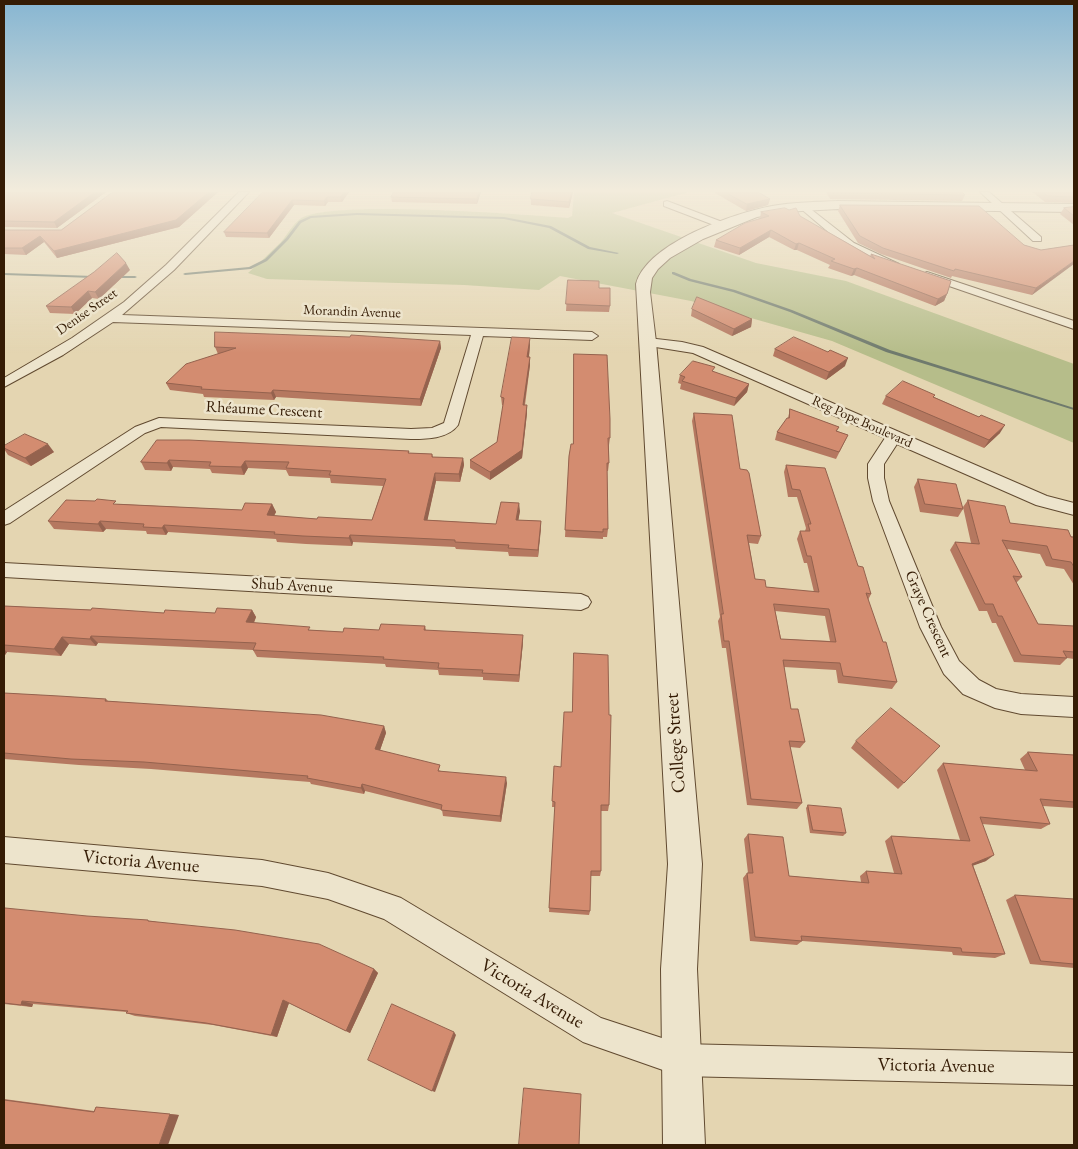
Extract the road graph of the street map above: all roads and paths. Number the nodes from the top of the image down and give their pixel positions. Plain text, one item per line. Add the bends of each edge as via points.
1 (190, 246) edge
2 (682, 246) edge
3 (852, 246) edge
4 (110, 318) junction
5 (1074, 325) edge
6 (478, 332) junction
7 (592, 336) dead end
8 (648, 342) junction
9 (4, 383) edge
10 (894, 436) junction
11 (1074, 509) edge
12 (4, 519) edge
13 (4, 570) edge
14 (581, 602) dead end
15 (1074, 707) edge
16 (4, 850) edge
17 (680, 1060) junction
18 (1074, 1069) edge
19 (684, 1145) edge

1 - 4 street, Denise Street via 144,291
2 - 8 street, College Street via 651,267 644,279
3 - 5 street via 909,269
4 - 6 street, Morandin Avenue
4 - 9 street, Denise Street
6 - 7 street, Morandin Avenue
6 - 12 street, Rhéaume Crescent via 451,425 434,434 158,422 140,430
8 - 10 street, Reg Pope Boulevard via 698,350
8 - 17 street, College Street via 685,864 679,969
10 - 11 street, Reg Pope Boulevard via 1042,501
10 - 15 street, Graye Crescent via 876,464 881,501 939,646 957,674 971,687 994,698 1016,703
13 - 14 street, Shub Avenue
16 - 17 street, Victoria Avenue via 262,874 328,886 391,908 594,1031
17 - 18 street, Victoria Avenue
17 - 19 street, College Street

